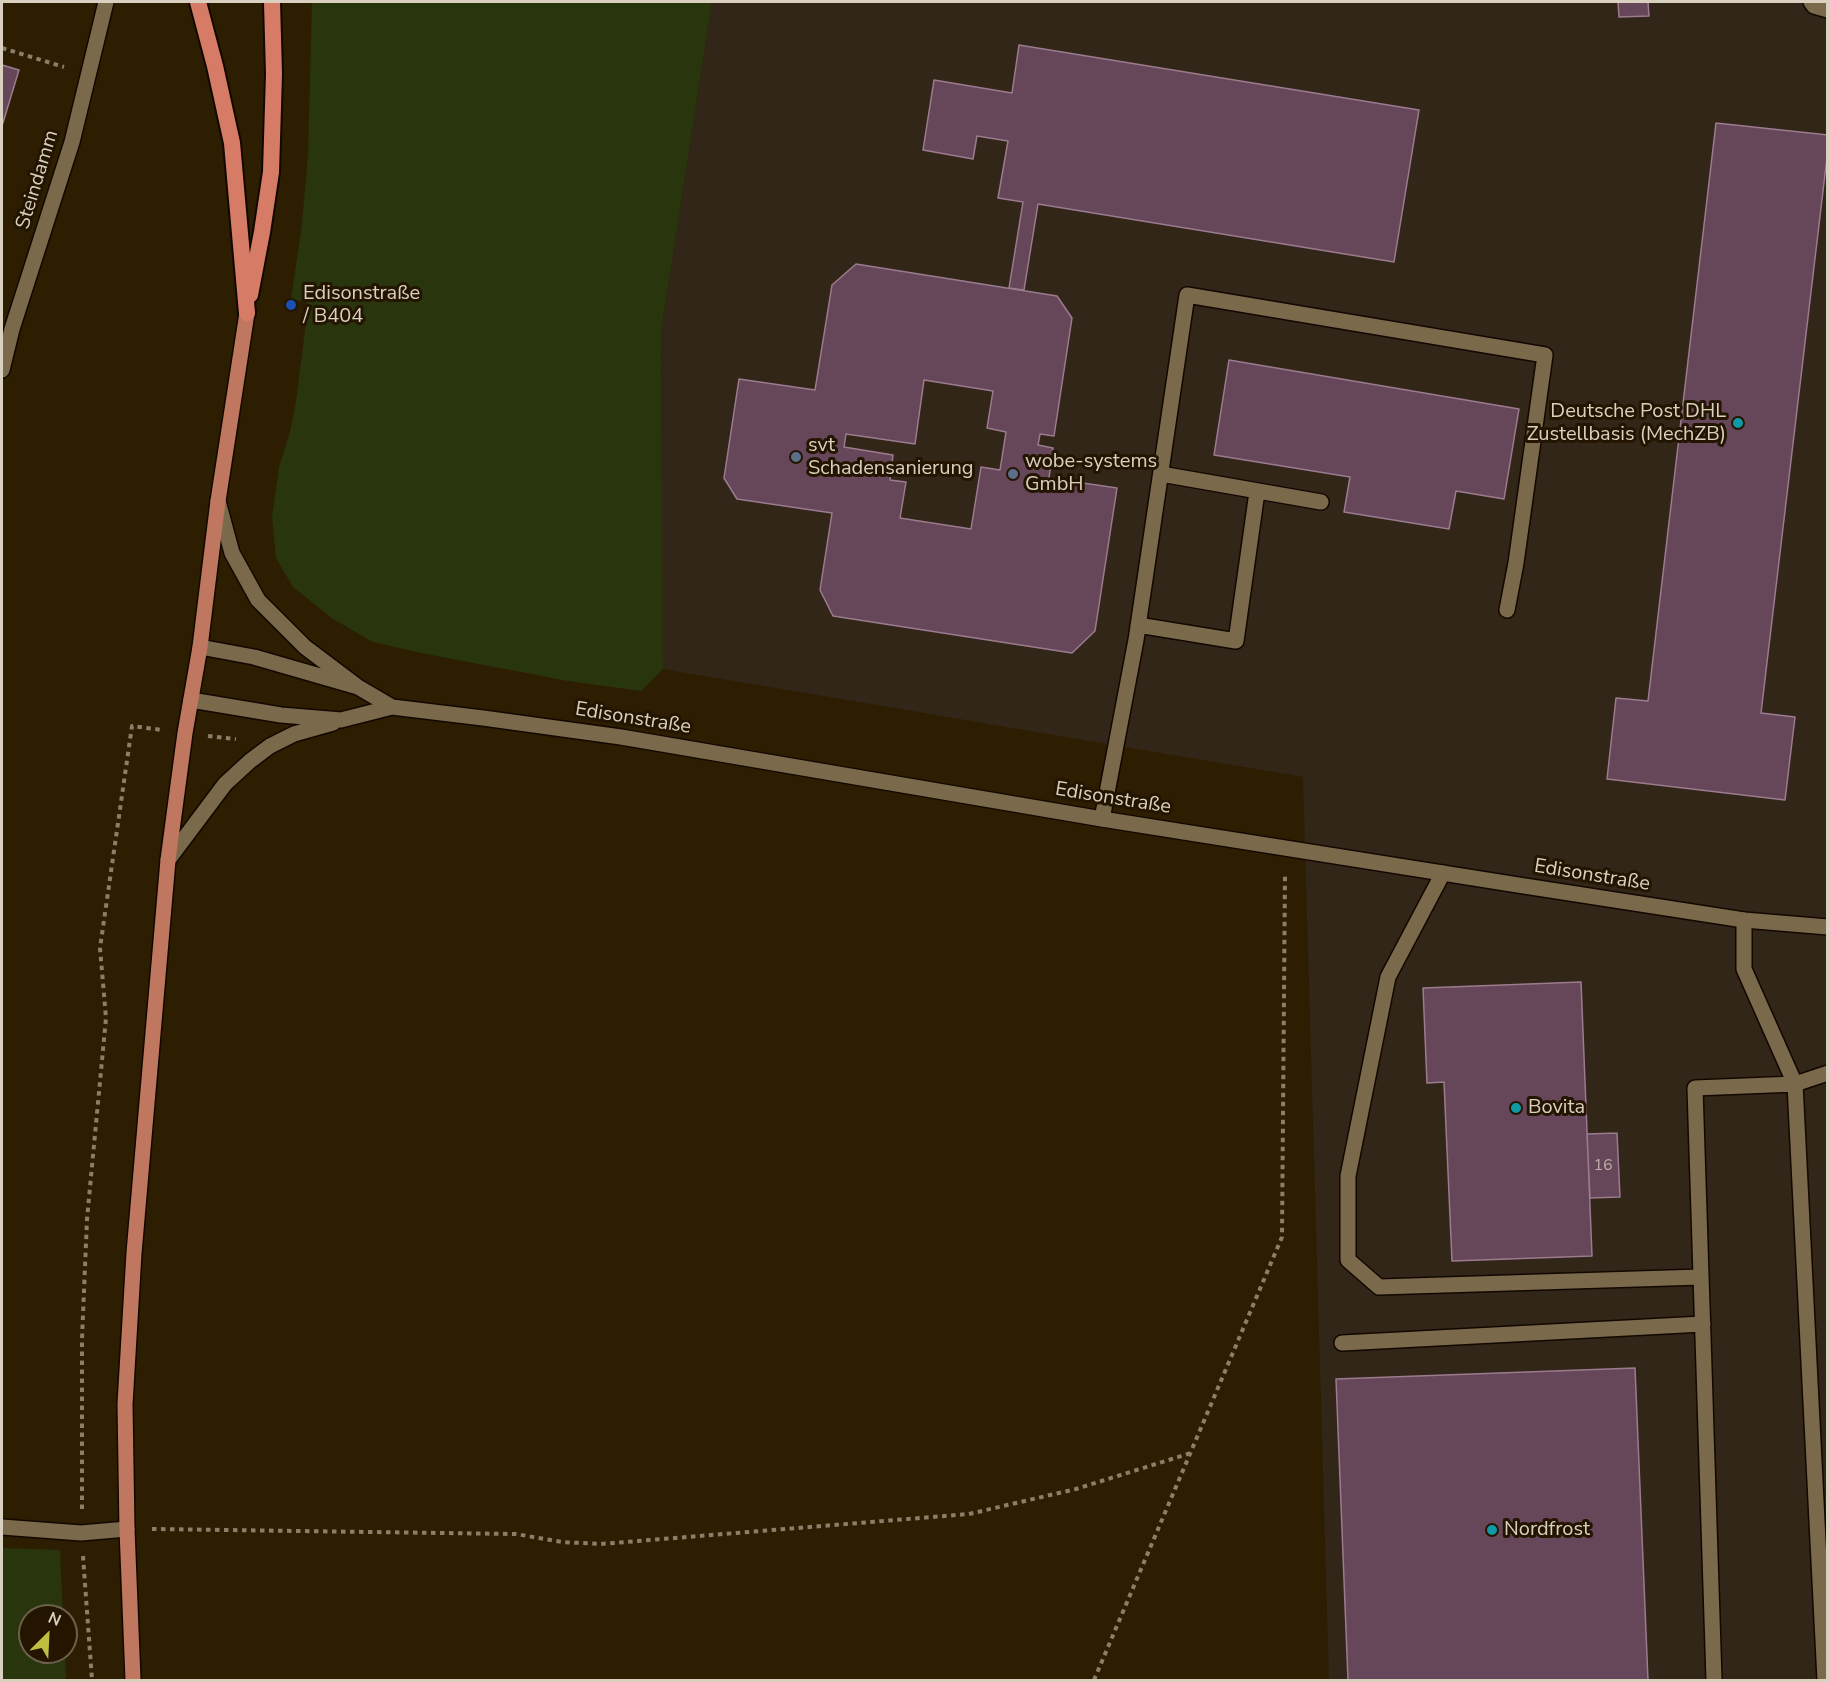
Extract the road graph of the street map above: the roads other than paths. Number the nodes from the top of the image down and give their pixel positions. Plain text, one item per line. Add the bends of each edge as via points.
1 (106, 2) edge
2 (198, 2) edge
3 (272, 2) edge
4 (1811, 2) edge
5 (1827, 10) edge
6 (247, 314) junction
7 (2, 370) edge
8 (1161, 474) junction
9 (1257, 492) junction
10 (218, 501) junction
11 (1321, 502) dead end
12 (1506, 610) dead end
13 (1138, 625) junction
14 (200, 646) junction
15 (357, 687) junction
16 (191, 700) junction
17 (392, 707) junction
18 (341, 720) junction
19 (1102, 819) junction
20 (168, 860) junction
21 (1443, 873) junction
22 (1744, 920) junction
23 (1827, 927) edge
24 (1827, 1073) edge
25 (1795, 1084) junction
26 (1701, 1277) junction
27 (1702, 1324) junction
28 (1342, 1343) dead end
29 (2, 1527) edge
30 (127, 1529) junction
31 (133, 1680) edge
32 (1714, 1680) edge
33 (1826, 1680) edge

1 - 7 street, Steindamm via 72,142
2 - 6 highway via 232,143
3 - 6 highway via 271,172
4 - 5 street
6 - 10 main road
8 - 9 street
8 - 12 street via 1187,295 1545,355
8 - 13 street
9 - 11 street
9 - 13 street via 1236,641
10 - 14 main road
10 - 15 street via 232,554 258,600 305,647
13 - 19 street
14 - 15 street, Edisonstraße via 254,657
14 - 16 main road
15 - 17 street, Edisonstraße
16 - 18 street, Edisonstraße
16 - 20 main road
17 - 18 street, Edisonstraße
17 - 19 street, Edisonstraße via 621,737
18 - 20 street via 294,734 250,761 225,784
19 - 21 street, Edisonstraße
20 - 30 main road via 130,1300 125,1404
21 - 22 street, Edisonstraße
21 - 26 street via 1388,978 1348,1176 1348,1260 1379,1287
22 - 23 street, Edisonstraße
22 - 25 street via 1744,969
24 - 25 street
25 - 26 street via 1695,1088
25 - 33 street
26 - 27 street
27 - 28 street
27 - 32 street
29 - 30 street via 81,1533
30 - 31 main road

